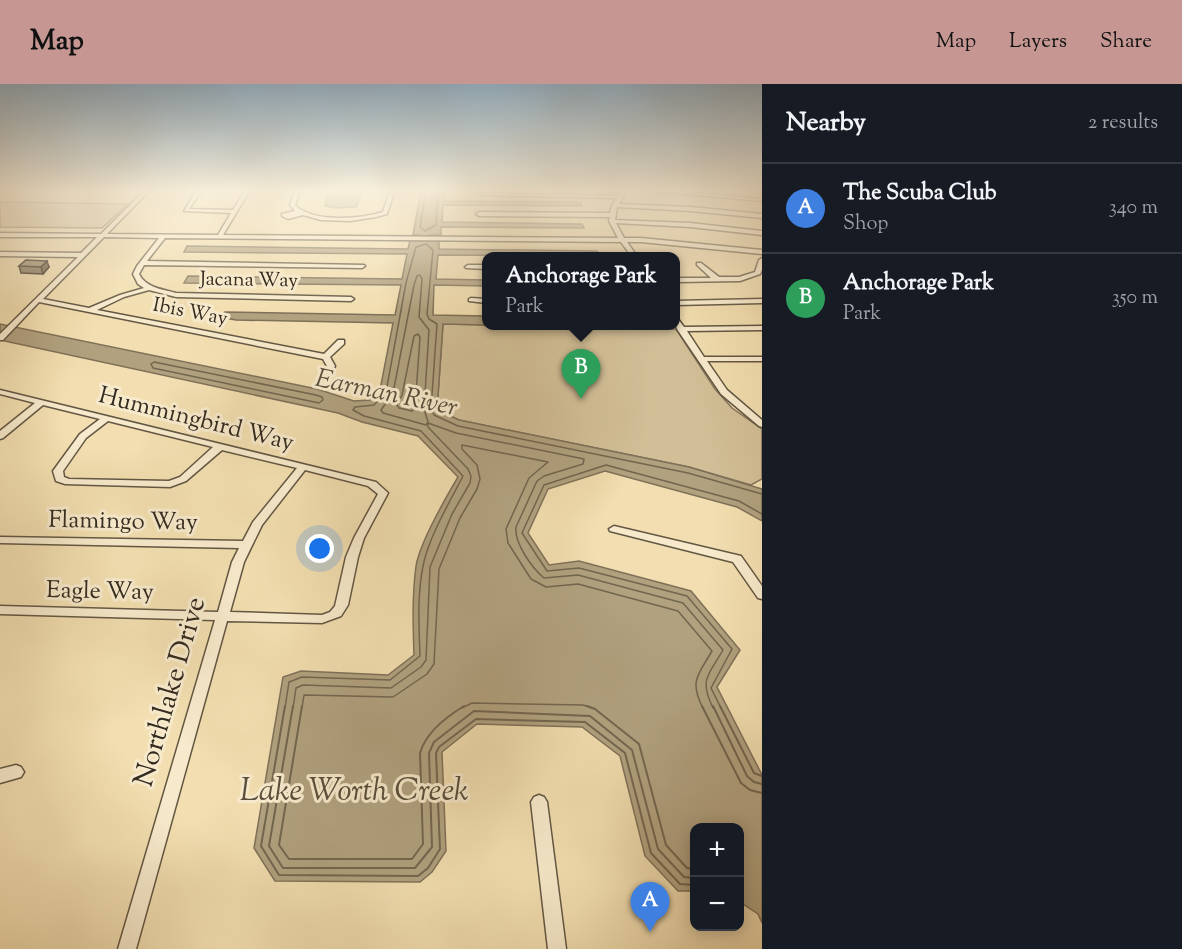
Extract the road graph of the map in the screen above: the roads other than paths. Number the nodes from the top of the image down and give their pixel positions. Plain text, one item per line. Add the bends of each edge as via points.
1 (108, 230) edge
2 (224, 230) edge
3 (331, 230) edge
4 (618, 230) edge
5 (736, 230) edge
6 (762, 233) edge
7 (0, 235) edge
8 (220, 236) junction
9 (101, 237) junction
10 (163, 237) junction
11 (329, 237) junction
12 (623, 240) junction
13 (631, 252) edge
14 (762, 252) edge
15 (0, 254) edge
16 (83, 255) junction
17 (762, 260) edge
18 (143, 263) junction
19 (699, 264) dead end
20 (362, 266) dead end
21 (468, 267) dead end
22 (482, 267) edge
23 (717, 279) junction
24 (680, 280) edge
25 (149, 288) junction
26 (351, 299) dead end
27 (38, 300) junction
28 (471, 300) dead end
29 (482, 300) edge
30 (762, 301) edge
31 (680, 303) edge
32 (91, 310) junction
33 (762, 328) edge
34 (681, 329) joint
35 (0, 338) edge
36 (341, 342) dead end
37 (326, 357) junction
38 (701, 359) junction
39 (762, 359) edge
40 (331, 366) dead end
41 (0, 392) edge
42 (42, 402) junction
43 (106, 419) junction
44 (762, 424) edge
45 (0, 436) edge
46 (219, 447) junction
47 (303, 467) junction
48 (614, 529) dead end
49 (0, 540) edge
50 (245, 545) junction
51 (762, 595) edge
52 (0, 610) edge
53 (340, 610) joint
54 (220, 616) junction
55 (16, 772) dead end
56 (0, 776) edge
57 (539, 802) dead end
58 (127, 949) edge
59 (556, 949) edge

1 - 9 street
2 - 8 street
3 - 11 street
4 - 12 street
5 - 6 street
7 - 9 street
8 - 10 street
8 - 11 street
9 - 10 street
9 - 16 street
10 - 18 street
11 - 12 street
12 - 13 street
12 - 14 street
15 - 16 street
16 - 27 street
17 - 23 street via 755,275
18 - 20 street
18 - 25 street via 137,278
19 - 23 street
21 - 22 street
23 - 24 street
25 - 26 street, Jacana Way via 190,297
25 - 32 street
27 - 32 street, Ibis Way
27 - 35 street
28 - 29 street
30 - 31 street
32 - 37 street, Ibis Way
33 - 34 street
34 - 38 street
36 - 37 street
37 - 40 street
38 - 39 street
38 - 44 street via 724,392
41 - 42 street, Hummingbird Way
42 - 43 street, Hummingbird Way
42 - 45 street
43 - 46 street, Hummingbird Way
43 - 46 street via 76,444 58,471 59,479 170,484 183,479
46 - 47 street, Hummingbird Way
47 - 50 street, Northlake Drive via 270,506
47 - 53 street, Hummingbird Way via 372,484 381,489 383,496 359,538
48 - 51 street via 737,559
49 - 50 street, Flamingo Way
50 - 54 street, Northlake Drive
52 - 54 street, Eagle Way
53 - 54 street, Eagle Way via 322,619
54 - 58 street, Northlake Drive
55 - 56 street
57 - 59 street

